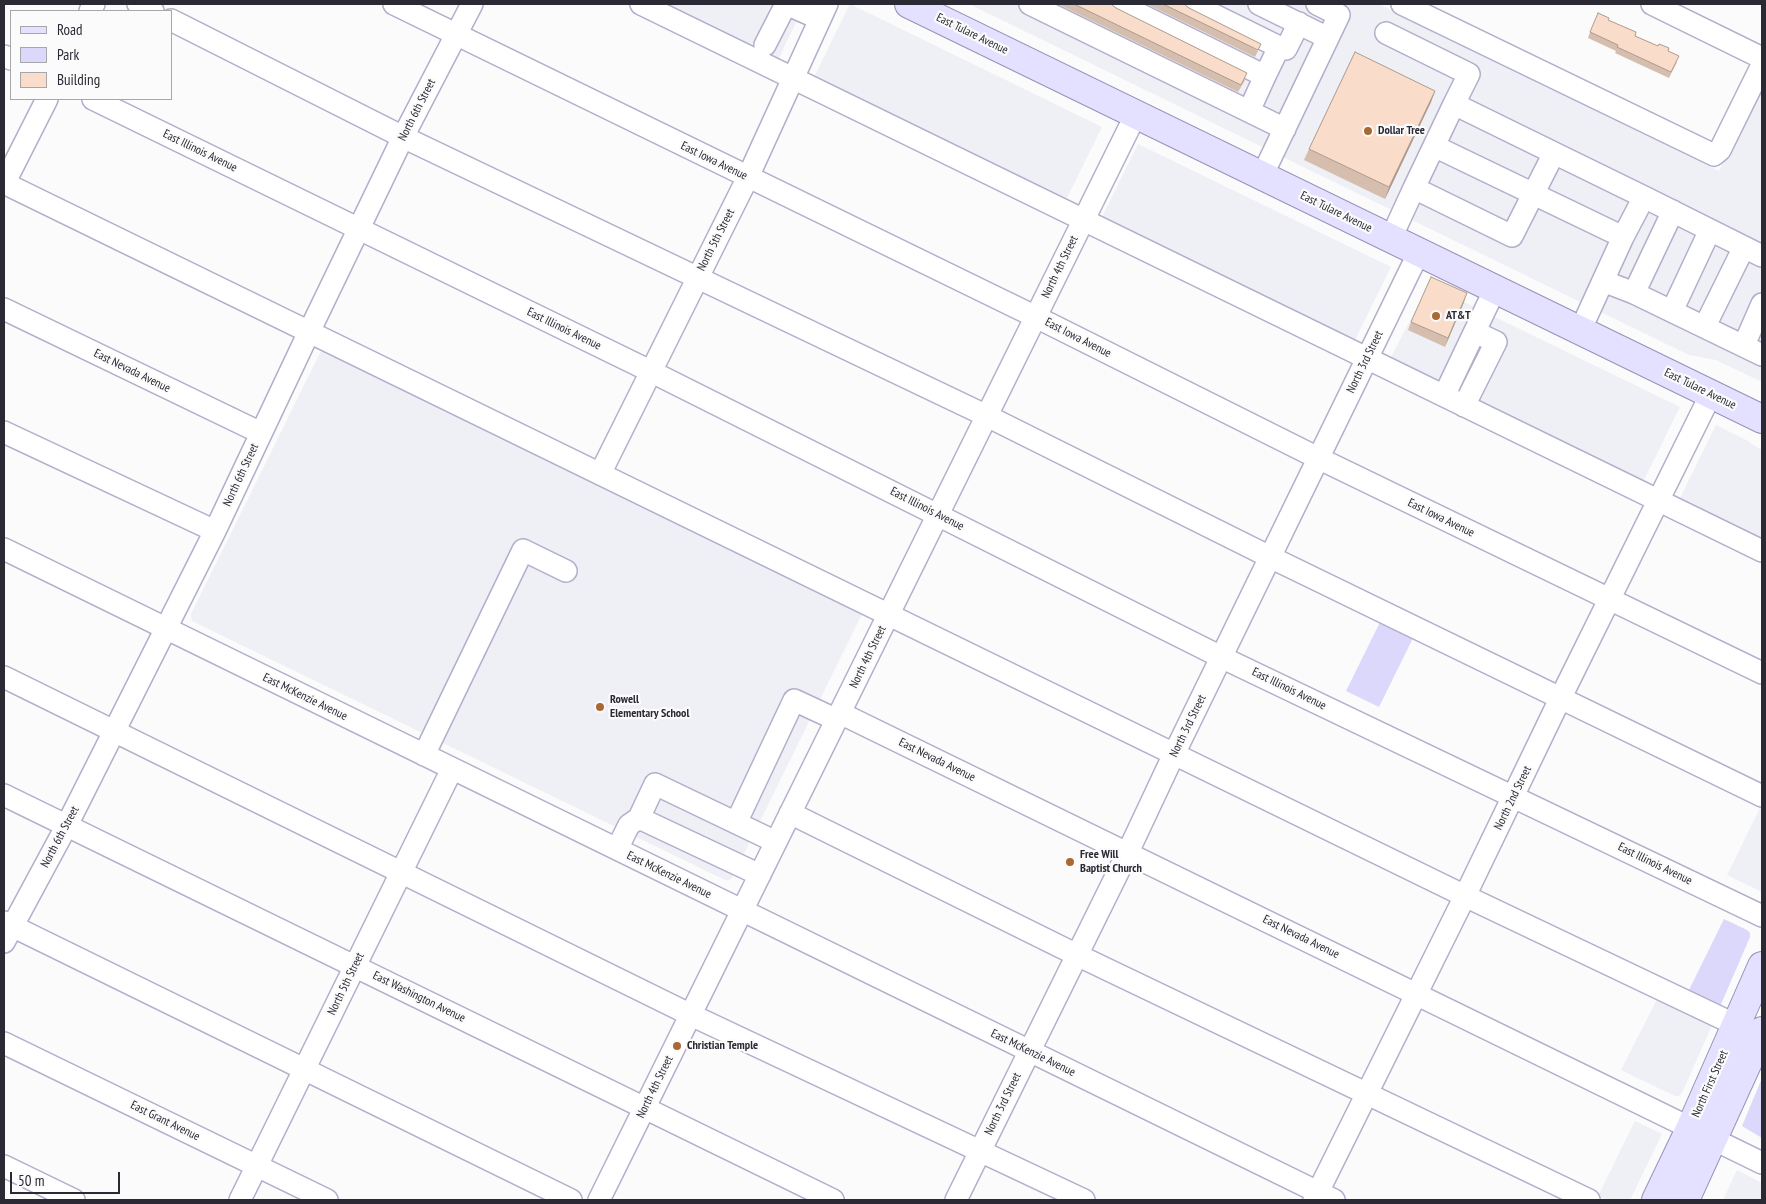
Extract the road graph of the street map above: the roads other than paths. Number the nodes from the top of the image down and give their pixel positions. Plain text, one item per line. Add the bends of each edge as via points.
1 (138, 4) edge
2 (394, 4) edge
3 (472, 4) edge
4 (641, 4) edge
5 (786, 4) edge
6 (909, 4) edge
7 (1030, 4) edge
8 (1119, 4) edge
9 (1192, 4) edge
10 (1259, 4) edge
11 (1317, 4) edge
12 (1402, 4) edge
13 (1652, 4) edge
14 (151, 10) edge
15 (824, 11) edge
16 (172, 21) edge
17 (1299, 23) junction
18 (1386, 33) dead end
19 (456, 34) junction
20 (1328, 38) junction
21 (765, 45) dead end
22 (1279, 47) junction
23 (1762, 58) edge
24 (1762, 65) edge
25 (1265, 76) junction
26 (792, 78) junction
27 (46, 100) edge
28 (95, 100) edge
29 (1454, 104) junction
30 (1249, 111) junction
31 (1136, 114) junction
32 (1285, 129) junction
33 (403, 137) junction
34 (1434, 146) junction
35 (1554, 153) junction
36 (1262, 176) junction
37 (748, 177) junction
38 (4, 183) edge
39 (1414, 188) junction
40 (1533, 194) junction
41 (1644, 197) junction
42 (1673, 212) junction
43 (1084, 220) junction
44 (360, 229) junction
45 (1710, 230) junction
46 (1391, 238) junction
47 (1623, 238) junction
48 (1753, 251) edge
49 (1419, 252) junction
50 (696, 278) junction
51 (1603, 281) junction
52 (1496, 289) junction
53 (1634, 293) junction
54 (1762, 304) edge
55 (4, 309) edge
56 (1672, 311) junction
57 (1036, 317) junction
58 (1705, 326) junction
59 (1580, 330) junction
60 (309, 332) junction
61 (1475, 332) junction
62 (1753, 350) edge
63 (1367, 358) junction
64 (650, 371) junction
65 (1711, 394) junction
66 (1444, 396) junction
67 (1464, 406) junction
68 (987, 416) junction
69 (1762, 419) edge
70 (4, 432) edge
71 (260, 433) junction
72 (1318, 458) junction
73 (600, 474) junction
74 (1658, 501) junction
75 (938, 515) junction
76 (215, 531) junction
77 (4, 549) edge
78 (1762, 551) edge
79 (1270, 557) junction
80 (566, 571) dead end
81 (1609, 600) junction
82 (889, 614) junction
83 (166, 628) junction
84 (1221, 657) junction
85 (1762, 673) edge
86 (4, 677) edge
87 (1560, 699) junction
88 (838, 716) junction
89 (114, 732) junction
90 (1174, 754) junction
91 (424, 755) junction
92 (452, 769) junction
93 (4, 795) edge
94 (1762, 796) edge
95 (1514, 797) junction
96 (790, 814) junction
97 (638, 818) junction
98 (736, 823) junction
99 (67, 825) junction
100 (776, 842) junction
101 (617, 849) junction
102 (1128, 852) junction
103 (401, 872) junction
104 (760, 875) junction
105 (1465, 896) junction
106 (742, 911) junction
107 (1762, 916) edge
108 (6, 930) edge
109 (1077, 955) junction
110 (355, 966) junction
111 (1762, 966) edge
112 (1416, 994) junction
113 (691, 1015) junction
114 (1736, 1026) junction
115 (1762, 1031) edge
116 (4, 1042) edge
117 (1029, 1051) junction
118 (304, 1070) junction
119 (1367, 1093) junction
120 (644, 1108) junction
121 (1702, 1133) junction
122 (980, 1150) junction
123 (1762, 1163) edge
124 (4, 1166) edge
125 (256, 1166) junction
126 (1322, 1198) edge
127 (74, 1200) edge
128 (240, 1200) edge
129 (327, 1200) edge
130 (571, 1200) edge
131 (599, 1200) edge
132 (833, 1200) edge
133 (956, 1200) edge
134 (1084, 1200) edge
135 (1589, 1200) edge
136 (1656, 1200) edge
137 (1685, 1200) edge

1 - 14 street
2 - 19 street, East Iowa Avenue
3 - 19 street, North 6th Street
4 - 26 street
5 - 15 street
5 - 21 street
6 - 31 main road, East Tulare Avenue
7 - 30 street
8 - 25 street
9 - 22 street
10 - 17 street
11 - 20 street via 1339,15
12 - 24 street via 1714,155 1720,150
13 - 23 street
15 - 26 street, North 5th Street
16 - 33 street
17 - 20 street
17 - 22 street via 1286,49
18 - 29 street via 1469,74
19 - 33 street, North 6th Street
19 - 37 street, East Iowa Avenue
20 - 32 street
22 - 25 street
25 - 30 street
26 - 37 street, North 5th Street
26 - 43 street
27 - 38 street
28 - 44 street, East Illinois Avenue
29 - 34 street
29 - 35 street
30 - 32 street
31 - 36 main road, East Tulare Avenue
31 - 43 street, North 4th Street
32 - 36 street
33 - 44 street, North 6th Street
33 - 50 street
34 - 39 street
34 - 40 street
35 - 40 street
35 - 41 street
36 - 46 main road, East Tulare Avenue
37 - 50 street, North 5th Street
37 - 57 street, East Iowa Avenue
38 - 60 street
39 - 40 street via 1512,236
39 - 46 street
40 - 47 street
41 - 42 street
41 - 47 street
42 - 45 street
42 - 53 street
43 - 57 street, North 4th Street
43 - 63 street
44 - 60 street, North 6th Street
44 - 64 street, East Illinois Avenue
45 - 48 street
45 - 56 street
46 - 49 main road, East Tulare Avenue
47 - 51 street
48 - 58 street
49 - 52 main road, East Tulare Avenue
49 - 63 street, North 3rd Street
50 - 64 street, North 5th Street
50 - 68 street
51 - 53 street
51 - 59 street
52 - 59 main road, East Tulare Avenue
52 - 61 street
53 - 56 street
54 - 62 street
55 - 71 street, East Nevada Avenue
56 - 58 street
57 - 68 street, North 4th Street
57 - 72 street, East Iowa Avenue
58 - 62 street
59 - 65 main road, East Tulare Avenue
60 - 71 street, North 6th Street
60 - 73 street
61 - 66 street
61 - 67 street via 1496,342
63 - 66 street
63 - 72 street, North 3rd Street
64 - 73 street, North 5th Street
64 - 75 street, East Illinois Avenue
65 - 69 main road, East Tulare Avenue
65 - 74 street, North 2nd Street
66 - 67 street
67 - 74 street
68 - 75 street, North 4th Street
68 - 79 street
70 - 76 street
71 - 76 street, North 6th Street
72 - 79 street, North 3rd Street
72 - 81 street, East Iowa Avenue
73 - 82 street
74 - 78 street
74 - 81 street, North 2nd Street
75 - 82 street, North 4th Street
75 - 84 street, East Illinois Avenue
76 - 83 street, North 6th Street
77 - 83 street, East McKenzie Avenue
79 - 84 street, North 3rd Street
79 - 87 street
80 - 91 street via 523,550
81 - 85 street, East Iowa Avenue
81 - 87 street, North 2nd Street
82 - 88 street, North 4th Street
82 - 90 street
83 - 89 street, North 6th Street
83 - 91 street, East McKenzie Avenue
84 - 90 street, North 3rd Street
84 - 95 street, East Illinois Avenue
86 - 89 street
87 - 94 street
87 - 95 street, North 2nd Street
88 - 96 street, North 4th Street
88 - 98 street, East Nevada Avenue via 794,700
88 - 102 street, East Nevada Avenue
89 - 99 street, North 6th Street
89 - 103 street
90 - 102 street, North 3rd Street
90 - 105 street
91 - 92 street, East McKenzie Avenue
92 - 101 street, East McKenzie Avenue
92 - 103 street, North 5th Street
93 - 99 street, East Washington Avenue
95 - 105 street, North 2nd Street
95 - 107 street, East Illinois Avenue
96 - 100 street, North 4th Street
96 - 109 street
97 - 98 street via 655,784
97 - 101 street via 629,825
97 - 104 street
98 - 100 street
99 - 108 street, North 6th Street
99 - 110 street, East Washington Avenue
100 - 104 street, North 4th Street
101 - 106 street, East McKenzie Avenue
102 - 109 street, North 3rd Street
102 - 112 street, East Nevada Avenue
103 - 110 street, North 5th Street
103 - 113 street
104 - 106 street, North 4th Street
105 - 112 street, North 2nd Street
105 - 114 street
106 - 113 street, North 4th Street
106 - 117 street, East McKenzie Avenue
108 - 118 street
109 - 117 street, North 3rd Street
109 - 119 street
110 - 118 street, North 5th Street
110 - 120 street, East Washington Avenue
111 - 114 main road, North First Street
112 - 119 street, North 2nd Street
112 - 121 street, East Nevada Avenue
113 - 120 street, North 4th Street
113 - 122 street
114 - 121 main road, North First Street
115 - 121 main road, North First Street
116 - 125 street, East Grant Avenue
117 - 122 street, North 3rd Street
117 - 126 street, East McKenzie Avenue
118 - 125 street, North 5th Street
118 - 130 street
119 - 126 street, North 2nd Street
119 - 135 street
120 - 131 street, North 4th Street
120 - 132 street, East Washington Avenue
121 - 123 street, East Nevada Avenue
121 - 136 main road, North First Street
121 - 137 main road, North First Street
122 - 133 street, North 3rd Street
122 - 134 street
124 - 127 street
125 - 128 street, North 5th Street
125 - 129 street, East Grant Avenue

